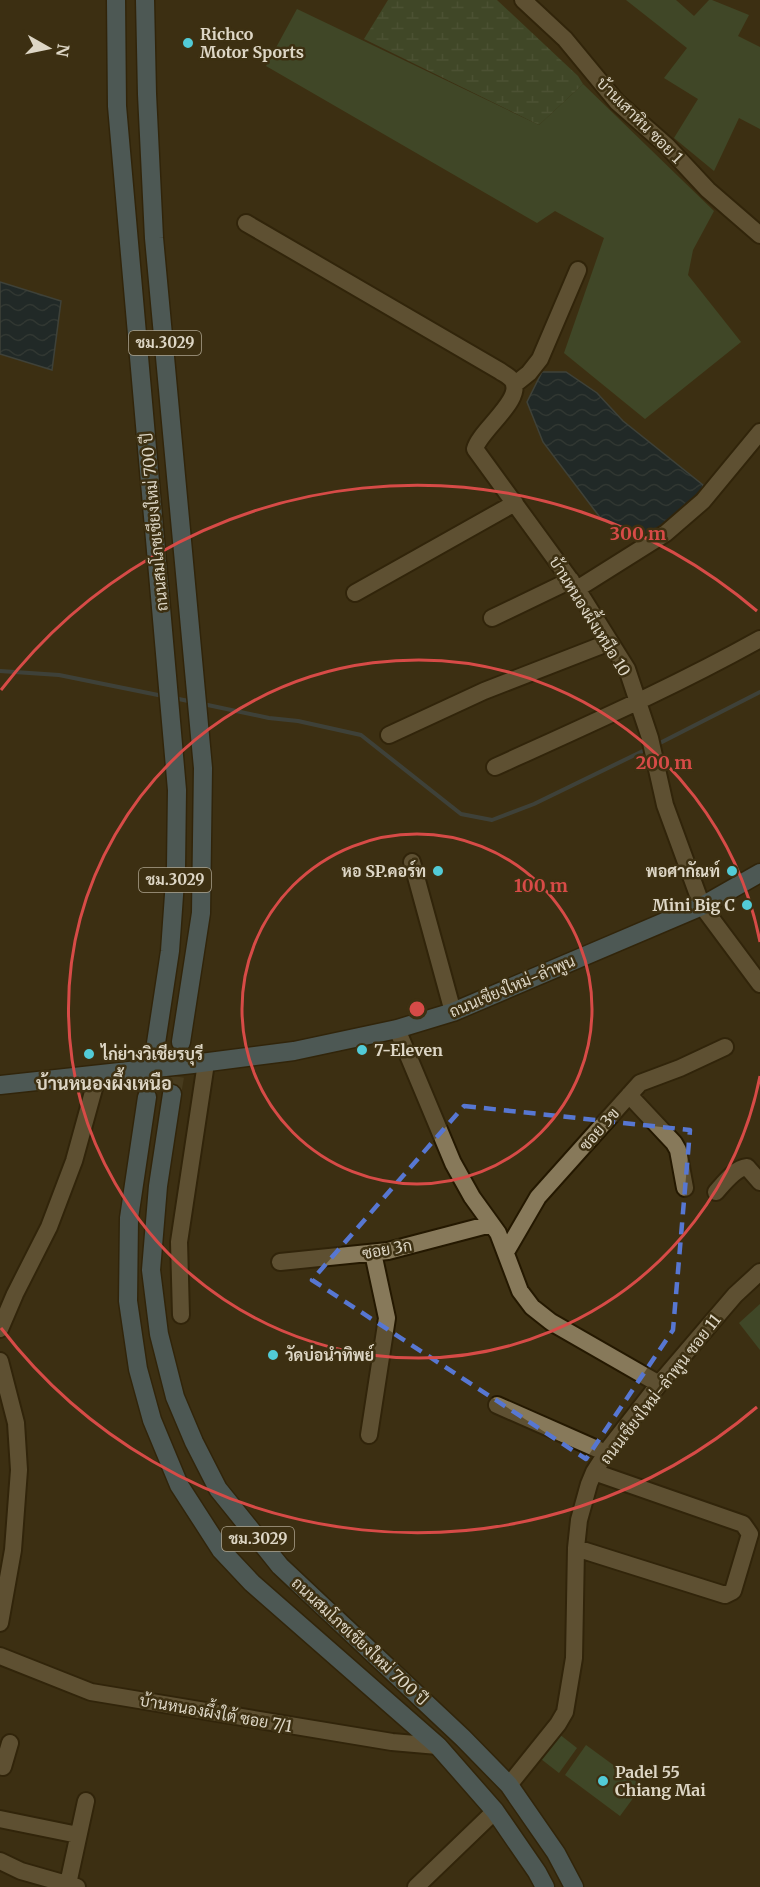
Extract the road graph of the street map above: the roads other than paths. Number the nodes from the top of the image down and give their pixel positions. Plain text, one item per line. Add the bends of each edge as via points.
1 (116, 0) edge
2 (145, 0) edge
3 (523, 0) edge
4 (246, 223) dead end
5 (760, 235) edge
6 (578, 270) dead end
7 (514, 385) junction
8 (760, 432) edge
9 (515, 503) junction
10 (574, 585) junction
11 (355, 593) dead end
12 (492, 618) dead end
13 (760, 639) edge
14 (610, 642) junction
15 (639, 702) junction
16 (389, 735) dead end
17 (495, 767) dead end
18 (412, 862) dead end
19 (760, 873) edge
20 (702, 906) junction
21 (760, 984) edge
22 (453, 1012) junction
23 (397, 1029) junction
24 (180, 1042) tunnel mouth
25 (156, 1043) tunnel mouth
26 (725, 1047) dead end
27 (206, 1063) junction
28 (98, 1074) junction
29 (0, 1085) edge
30 (172, 1094) tunnel mouth
31 (628, 1095) junction
32 (147, 1097) tunnel mouth
33 (760, 1182) edge
34 (685, 1188) dead end
35 (716, 1192) dead end
36 (491, 1224) junction
37 (506, 1252) junction
38 (373, 1253) junction
39 (280, 1262) dead end
40 (760, 1272) edge
41 (181, 1316) dead end
42 (0, 1329) edge
43 (0, 1361) edge
44 (659, 1384) junction
45 (497, 1405) dead end
46 (369, 1435) dead end
47 (606, 1453) junction
48 (594, 1472) junction
49 (576, 1548) junction
50 (0, 1623) edge
51 (0, 1656) edge
52 (10, 1743) dead end
53 (438, 1746) junction
54 (1, 1770) edge
55 (509, 1785) junction
56 (86, 1801) dead end
57 (495, 1811) junction
58 (0, 1819) edge
59 (78, 1835) junction
60 (0, 1861) edge
61 (72, 1886) edge
62 (416, 1887) edge
63 (545, 1887) edge
64 (574, 1887) edge

1 - 25 main road, ถนนสมโภชเชียงใหม่ 700 ปี / ชม.3029 via 118,115 177,790 170,951
2 - 24 main road, ถนนสมโภชเชียงใหม่ 700 ปี / ชม.3029 via 154,238 203,768 201,913
3 - 5 street, บ้านเสาหิน ซอย 1 via 565,39 617,102
4 - 7 street via 500,371
6 - 7 street via 540,359
7 - 9 street, บ้านหนองผึ้งเหนือ 10 via 510,401 475,447
8 - 10 street via 703,501 666,533
9 - 10 street, บ้านหนองผึ้งเหนือ 10
9 - 11 street
10 - 12 street
10 - 14 street, บ้านหนองผึ้งเหนือ 10
13 - 15 street
14 - 15 street, บ้านหนองผึ้งเหนือ 10 via 627,669
14 - 16 street via 484,691
15 - 17 street
15 - 20 street, บ้านหนองผึ้งเหนือ 10 via 665,805
18 - 22 street
19 - 20 main road, ถนนเชียงใหม่-ลำพูน
20 - 21 street, บ้านหนองผึ้งเหนือ 10
20 - 22 main road, ถนนเชียงใหม่-ลำพูน
22 - 23 main road, ถนนเชียงใหม่-ลำพูน
23 - 27 main road, ถนนเชียงใหม่-ลำพูน via 294,1051
23 - 36 street via 453,1162
26 - 31 street, ซอย 3ข via 640,1083
27 - 28 main road, ถนนเชียงใหม่-ลำพูน
27 - 41 street via 179,1242
28 - 29 main road, ถนนเชียงใหม่-ลำพูน
28 - 42 street via 74,1161 53,1216
30 - 55 main road, ถนนสมโภชเชียงใหม่ 700 ปี / ชม.3029 via 158,1186 151,1270 159,1334 175,1397 194,1442 218,1489 280,1566
31 - 34 street via 678,1149
31 - 37 street, ซอย 3ข via 538,1197
32 - 53 main road, ถนนสมโภชเชียงใหม่ 700 ปี / ชม.3029 via 129,1218 128,1301 138,1369 152,1420 179,1485 221,1550 252,1583
33 - 35 street via 747,1167 742,1167
36 - 37 street
36 - 38 street, ซอย 3ก
37 - 44 street via 520,1291 532,1307
38 - 39 street, ซอย 3ก
38 - 46 street via 387,1318
40 - 44 street, ถนนเชียงใหม่-ลำพูน ซอย 11 via 735,1295
43 - 50 street via 16,1424 19,1470 13,1550
44 - 47 street, ถนนเชียงใหม่-ลำพูน ซอย 11
45 - 47 street
47 - 48 street, ถนนเชียงใหม่-ลำพูน ซอย 11
48 - 49 street, ถนนเชียงใหม่-ลำพูน ซอย 11 via 579,1520
48 - 49 street via 743,1524 750,1534 733,1591 725,1595
49 - 55 street, ถนนเชียงใหม่-ลำพูน ซอย 11 via 574,1658 565,1712
51 - 53 street, บ้านหนองผึ้งใต้ ซอย 7/1 via 91,1692
52 - 54 street
53 - 57 main road, ถนนสมโภชเชียงใหม่ 700 ปี / ชม.3029
55 - 64 main road, ถนนสมโภชเชียงใหม่ 700 ปี / ชม.3029 via 556,1853
56 - 59 street
57 - 62 street
57 - 63 main road, ถนนสมโภชเชียงใหม่ 700 ปี / ชม.3029
58 - 59 street
59 - 61 street
60 - 61 street

